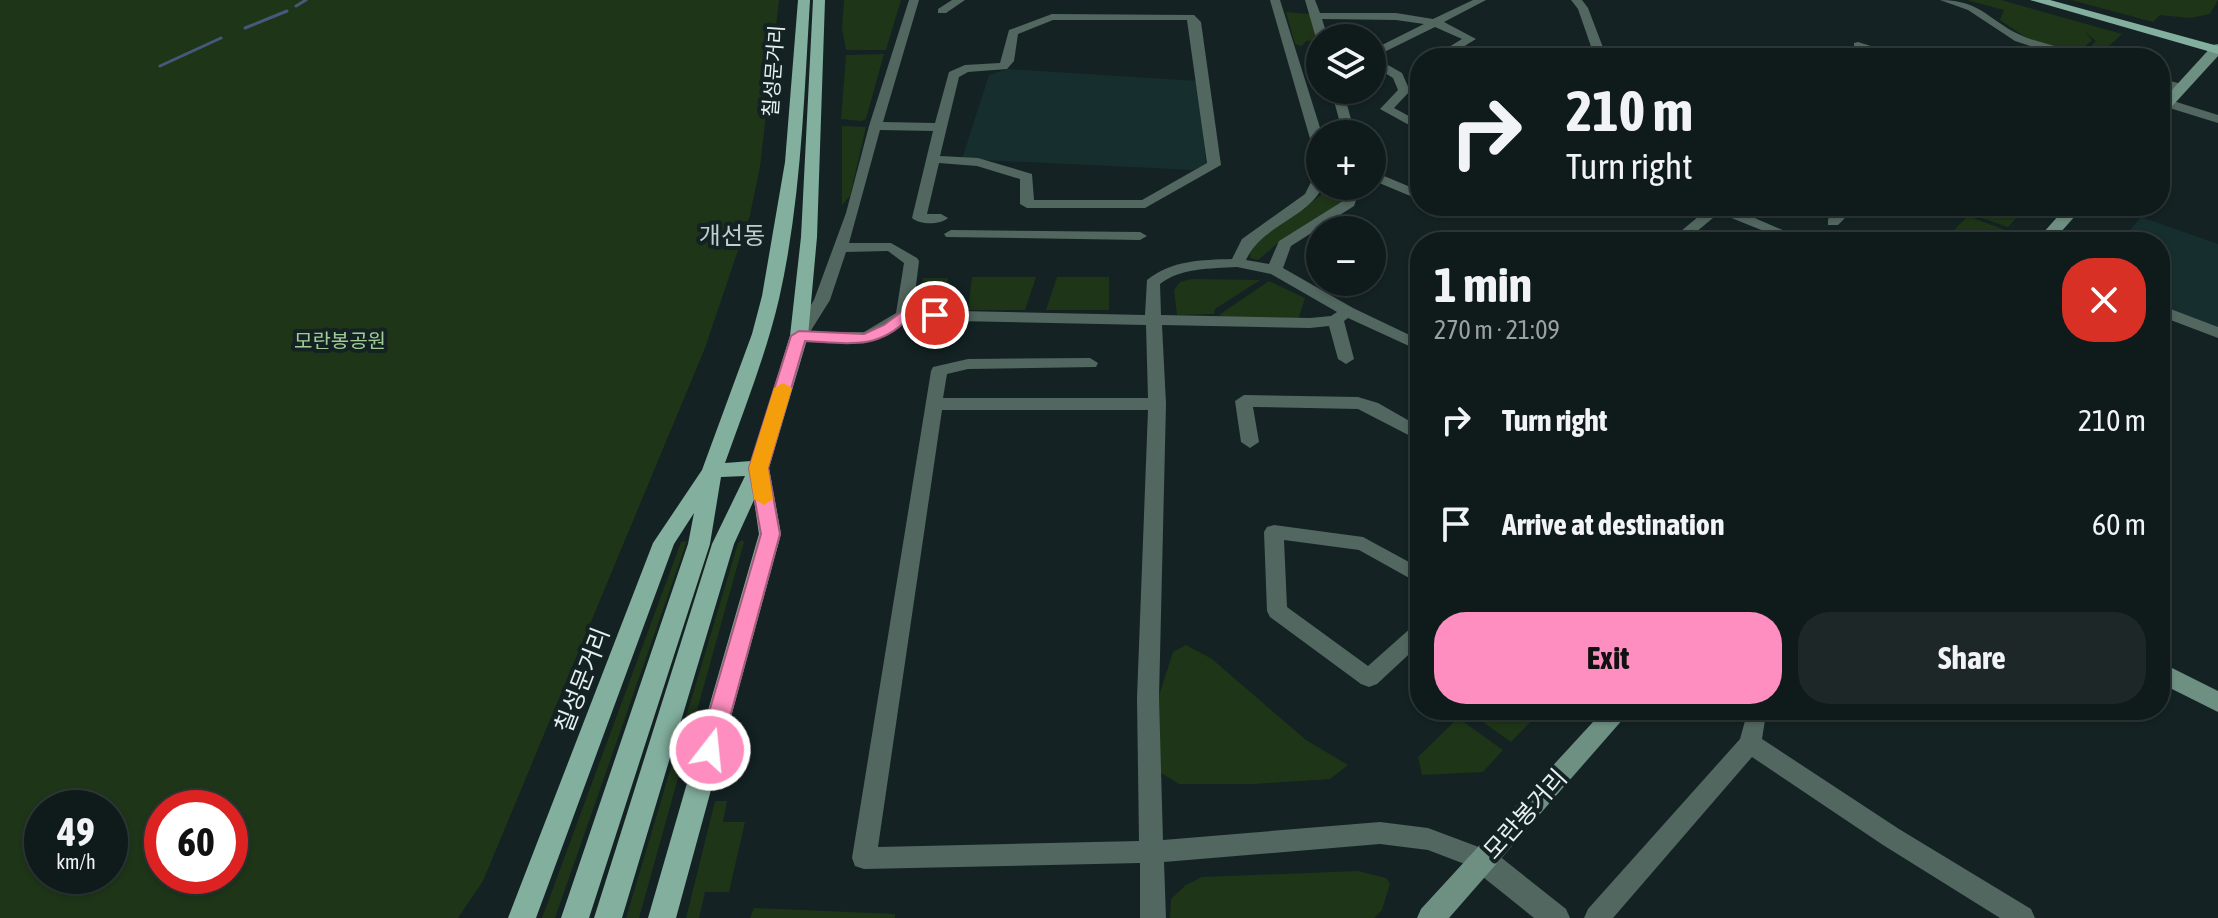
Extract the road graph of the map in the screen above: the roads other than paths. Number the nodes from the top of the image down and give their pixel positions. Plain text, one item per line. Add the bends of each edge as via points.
1 (804, 0) edge
2 (819, 0) edge
3 (914, 0) edge
4 (960, 0) edge
5 (1059, 0) edge
6 (1481, 0) edge
7 (1576, 0) edge
8 (1945, 0) edge
9 (2036, 0) edge
10 (1298, 7) edge
11 (942, 11) dead end
12 (1052, 17) junction
13 (1436, 23) junction
14 (1311, 24) edge
15 (1858, 45) dead end
16 (1454, 48) edge
17 (1597, 48) edge
18 (1867, 48) edge
19 (2044, 48) edge
20 (2218, 49) edge
21 (1386, 50) edge
22 (1386, 67) edge
23 (2170, 85) edge
24 (2181, 88) junction
25 (2170, 100) edge
26 (2170, 108) edge
27 (2218, 119) edge
28 (1316, 120) edge
29 (1410, 122) edge
30 (875, 126) junction
31 (941, 127) junction
32 (933, 159) junction
33 (1386, 181) edge
34 (1410, 192) edge
35 (1306, 200) edge
36 (1350, 200) edge
37 (1027, 204) junction
38 (1053, 204) junction
39 (1708, 216) edge
40 (1741, 216) edge
41 (1839, 216) edge
42 (2067, 216) edge
43 (941, 218) dead end
44 (1833, 222) dead end
45 (1689, 232) edge
46 (1779, 232) edge
47 (2052, 232) edge
48 (951, 234) dead end
49 (1025, 235) junction
50 (1051, 235) junction
51 (1140, 236) dead end
52 (839, 248) junction
53 (1237, 263) junction
54 (1275, 270) junction
55 (2170, 314) edge
56 (904, 315) junction
57 (1342, 316) junction
58 (1155, 318) junction
59 (2218, 333) edge
60 (799, 336) junction
61 (1410, 342) edge
62 (1346, 359) dead end
63 (1090, 363) dead end
64 (933, 404) junction
65 (1157, 404) junction
66 (1410, 426) edge
67 (1250, 442) dead end
68 (759, 468) junction
69 (712, 470) junction
70 (1410, 571) edge
71 (1410, 641) edge
72 (2170, 677) edge
73 (2218, 702) edge
74 (1610, 720) edge
75 (1754, 720) edge
76 (1750, 743) junction
77 (1152, 852) junction
78 (1483, 860) junction
79 (522, 918) edge
80 (575, 918) edge
81 (608, 918) edge
82 (662, 918) edge
83 (1153, 918) edge
84 (1431, 918) edge
85 (1556, 918) edge
86 (1597, 918) edge
87 (2022, 918) edge

1 - 69 main road, 칠성문거리 via 792,162 771,296
2 - 60 main road, 칠성문거리 via 809,237
3 - 30 street
4 - 11 street
5 - 12 street
6 - 13 street
7 - 17 street
8 - 19 street via 1972,8 2026,43
9 - 20 main road
10 - 13 street
10 - 14 street
10 - 28 street
12 - 31 street via 1013,32 1003,66 957,71
12 - 38 street via 1190,17 1195,22 1214,165 1145,204
13 - 16 street via 1470,39
13 - 21 street
15 - 18 street
20 - 24 main road
22 - 29 street via 1398,76 1404,91 1386,109
23 - 24 street
24 - 25 main road
26 - 27 street
30 - 31 street
30 - 52 street
31 - 32 street
32 - 37 street via 978,162 1027,177
32 - 43 street via 919,218
33 - 34 street
35 - 53 street via 1247,242
36 - 54 street via 1284,244
37 - 38 street
37 - 49 street
38 - 50 street
39 - 45 street
40 - 46 street
41 - 44 street
42 - 47 main road
48 - 49 street
49 - 50 street
50 - 51 street
52 - 56 street via 891,247 912,261
52 - 60 street via 822,300
53 - 54 street
53 - 58 street via 1179,267 1161,274 1152,283
54 - 57 street
55 - 59 street
56 - 58 street
56 - 60 street via 866,339
57 - 58 street via 1310,323
57 - 61 street
57 - 62 street
58 - 65 street
60 - 68 main road, 칠성문거리
63 - 64 street via 968,364 939,371
64 - 65 street
64 - 77 street via 864,858
65 - 77 street via 1148,698
66 - 67 street via 1358,403 1244,401
68 - 69 main road
68 - 81 main road, 칠성문거리 via 723,544
68 - 82 main road, 칠성문거리 via 770,534
69 - 79 main road, 칠성문거리 via 664,543
69 - 80 main road, 칠성문거리 via 699,544
70 - 71 street via 1363,544 1274,532 1277,611 1369,678
72 - 73 main road
74 - 78 main road, 모란봉거리
75 - 76 street
76 - 86 street
76 - 87 street
77 - 78 street via 1380,833 1428,839
77 - 83 street
78 - 84 main road, 모란봉거리
78 - 85 street

